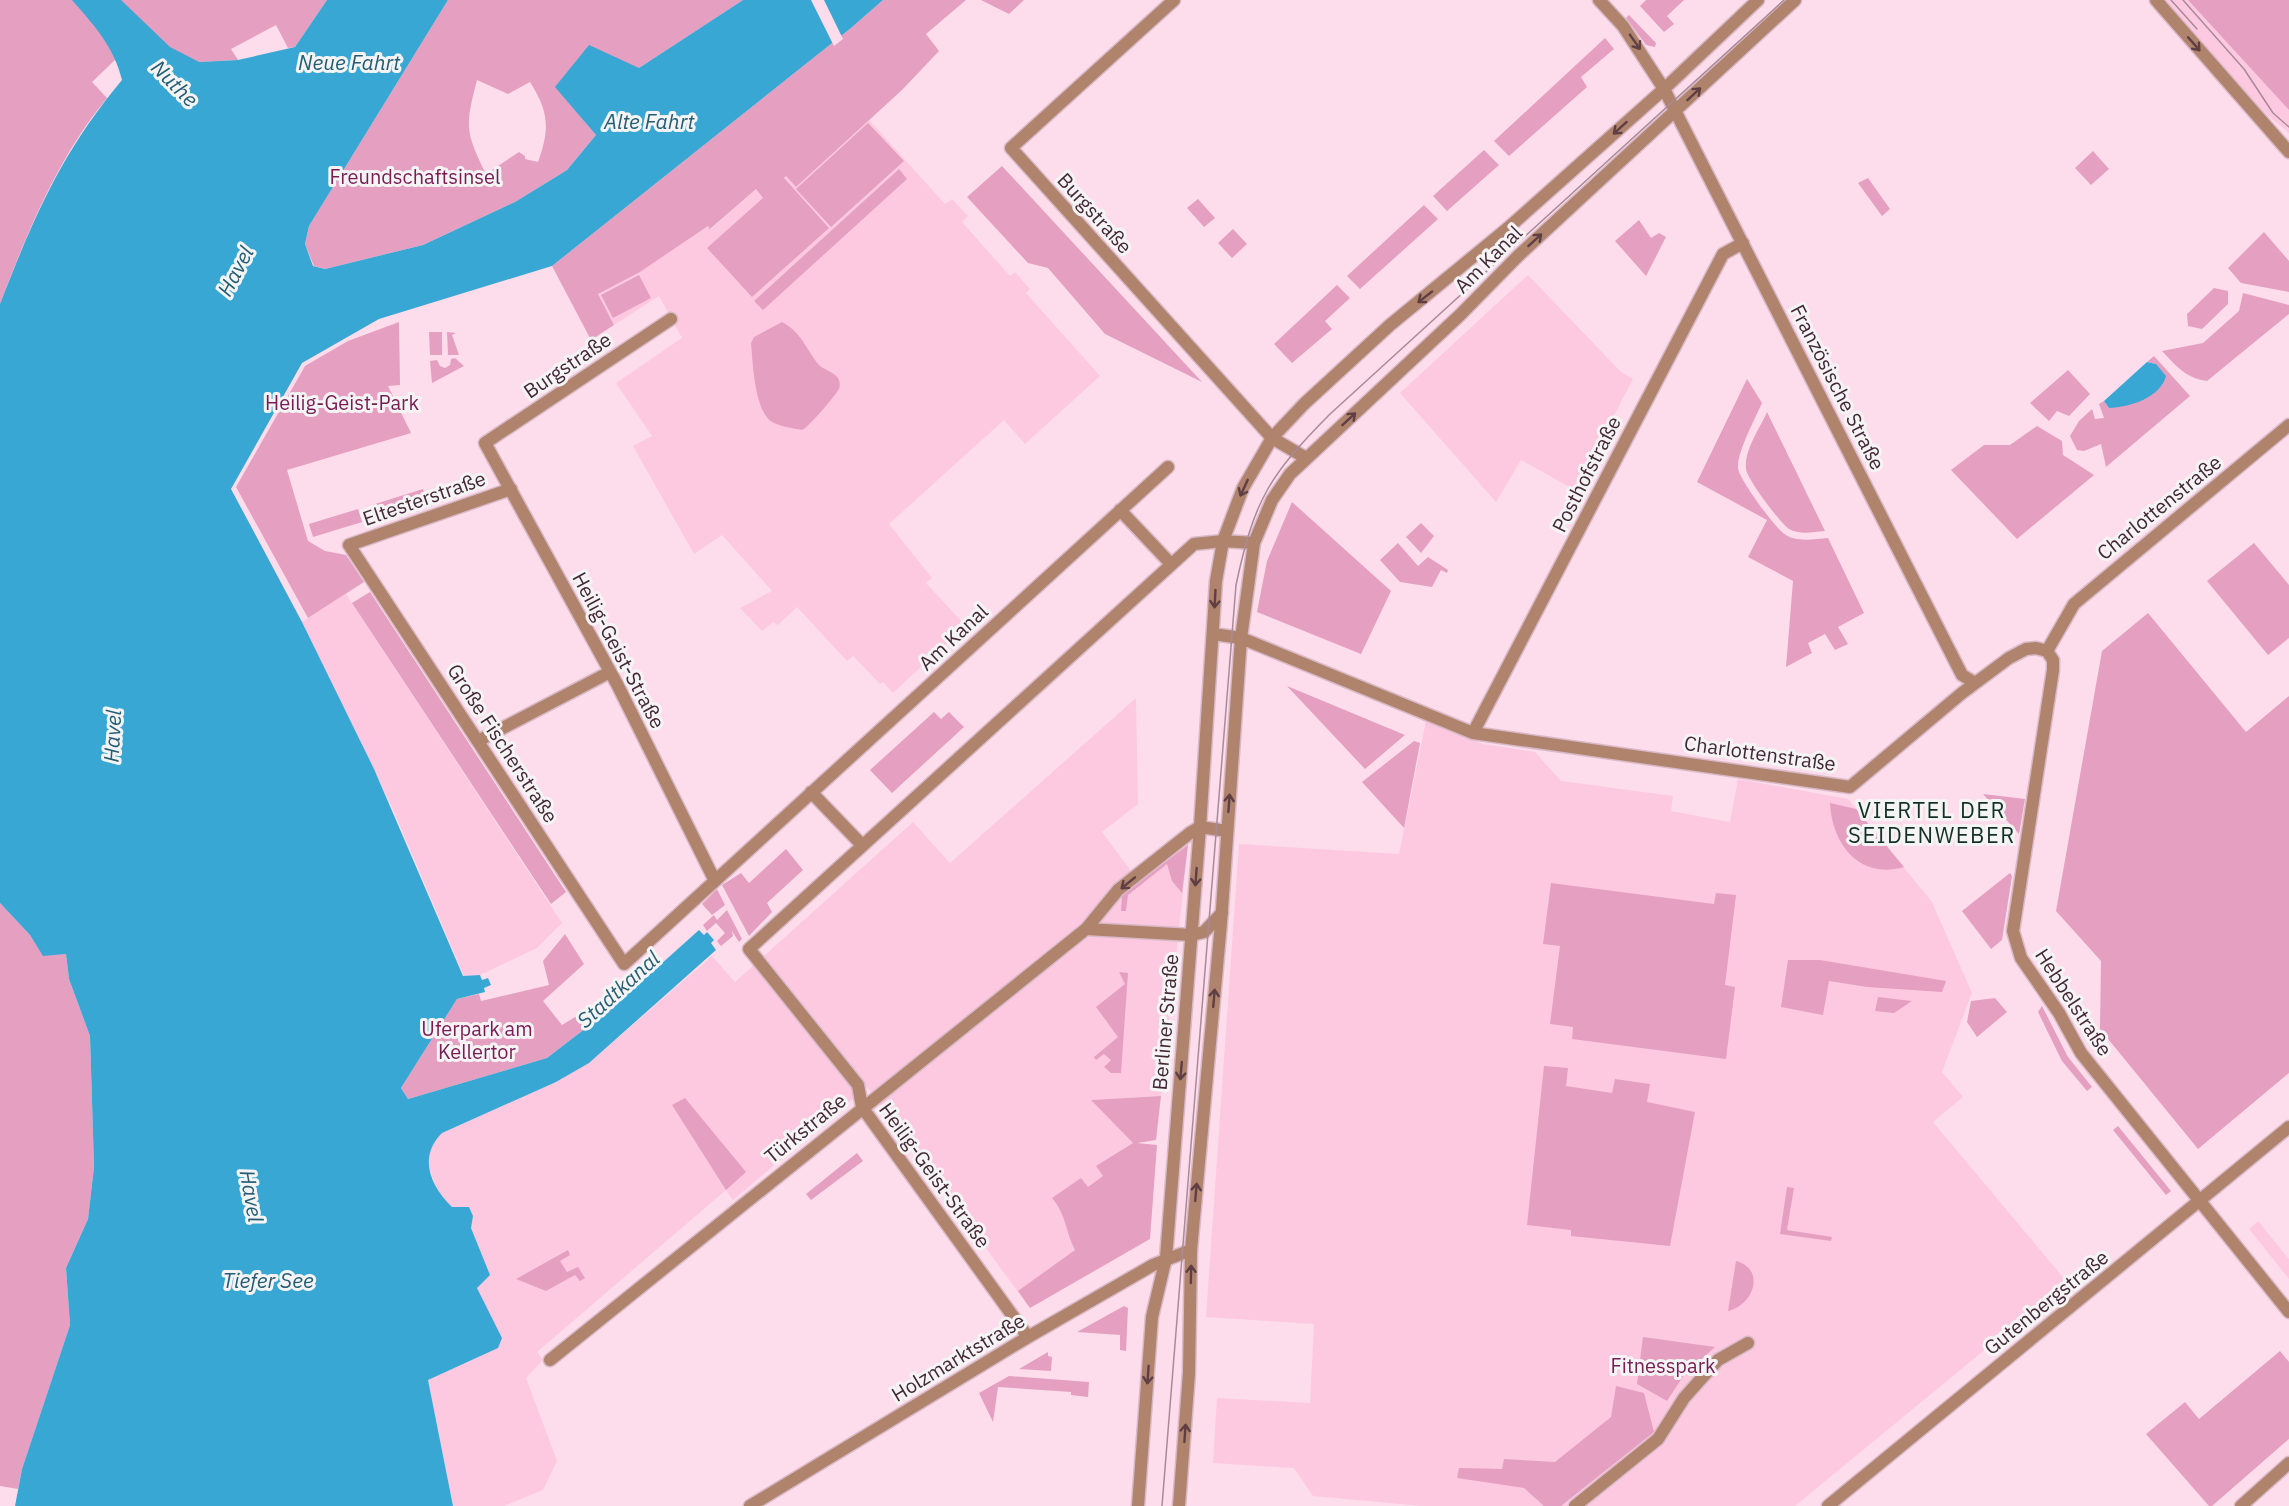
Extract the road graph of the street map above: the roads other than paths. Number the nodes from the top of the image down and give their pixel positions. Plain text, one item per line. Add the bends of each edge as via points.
1 (1174, 0) edge
2 (1599, 0) edge
3 (1758, 0) edge
4 (1795, 0) edge
5 (2156, 0) edge
6 (1664, 89) junction
7 (1674, 108) junction
8 (2289, 152) edge
9 (1743, 243) junction
10 (671, 319) dead end
11 (2289, 425) edge
12 (1272, 438) junction
13 (485, 443) joint
14 (1306, 458) junction
15 (1168, 467) dead end
16 (511, 489) junction
17 (1120, 510) junction
18 (1223, 541) junction
19 (1254, 543) junction
20 (349, 545) joint
21 (1171, 564) junction
22 (1213, 634) junction
23 (1241, 638) junction
24 (2047, 651) junction
25 (610, 672) junction
26 (1975, 683) junction
27 (1473, 733) junction
28 (478, 741) junction
29 (811, 792) junction
30 (1200, 827) junction
31 (1227, 831) junction
32 (861, 845) junction
33 (714, 879) junction
34 (1222, 913) junction
35 (1086, 929) junction
36 (1191, 935) junction
37 (624, 963) joint
38 (862, 1107) junction
39 (2289, 1127) edge
40 (2201, 1200) junction
41 (1191, 1250) junction
42 (1166, 1258) junction
43 (2289, 1312) edge
44 (1028, 1337) junction
45 (1748, 1343) dead end
46 (549, 1360) dead end
47 (2289, 1463) edge
48 (750, 1506) edge
49 (1138, 1506) edge
50 (1179, 1506) edge
51 (1575, 1506) edge
52 (1828, 1506) edge
53 (2241, 1506) edge

1 - 12 street, Burgstraße via 1011,148
2 -> 6 street, Französische Straße via 1623,26
3 - 6 street, Am Kanal
7 -> 4 street, Am Kanal
5 -> 8 street
6 - 7 street, Französische Straße
6 -> 12 street, Am Kanal via 1508,228 1389,325
7 - 9 street, Französische Straße
14 -> 7 street, Am Kanal
9 - 26 street, Französische Straße via 1962,675
9 - 27 street, Posthofstraße via 1722,254
10 - 13 street, Burgstraße
11 - 24 street, Charlottenstraße via 2074,604
12 - 14 street, Burgstraße
12 -> 18 street, Am Kanal via 1243,488
13 - 16 street, Heilig-Geist-Straße
14 - 19 street, Am Kanal via 1272,500
15 - 17 street, Am Kanal
16 - 20 street, Eltesterstraße
16 - 25 street, Heilig-Geist-Straße
17 - 21 street
17 - 29 street, Am Kanal
18 - 19 street
18 - 21 street via 1194,544
18 -> 22 street, Berliner Straße
19 - 23 street
20 - 28 street, Große Fischerstraße
21 - 32 street
22 - 23 street, Charlottenstraße
22 - 30 street, Berliner Straße
23 - 27 street, Charlottenstraße
31 -> 23 street
24 - 26 street, Charlottenstraße via 2026,649
24 - 40 street, Hebbelstraße via 2053,660 2053,670 2013,931 2021,958 2081,1053
25 - 28 street
25 - 33 street, Heilig-Geist-Straße
26 - 27 street, Charlottenstraße via 1850,787
28 - 37 street, Große Fischerstraße
29 - 32 street
29 - 33 street, Am Kanal
30 - 31 street
30 -> 35 street, Türkstraße via 1118,890
30 -> 36 street, Berliner Straße
31 - 34 street
32 - 38 street, Heilig-Geist-Straße via 749,949 858,1085
33 - 37 street, Am Kanal
34 - 36 street via 1204,932
41 -> 34 street
35 - 36 street
35 - 38 street, Türkstraße
36 -> 42 street, Berliner Straße
38 - 44 street, Heilig-Geist-Straße
38 - 46 street, Türkstraße
39 - 40 street, Gutenbergstraße
40 - 43 street, Hebbelstraße
40 - 52 street, Gutenbergstraße
41 - 42 street, Holzmarktstraße
50 -> 41 street via 1189,1373
42 - 44 street, Holzmarktstraße
42 -> 49 street, Berliner Straße via 1152,1317
44 - 48 street, Holzmarktstraße
45 - 51 street via 1718,1360 1684,1398 1658,1439
47 - 53 street

